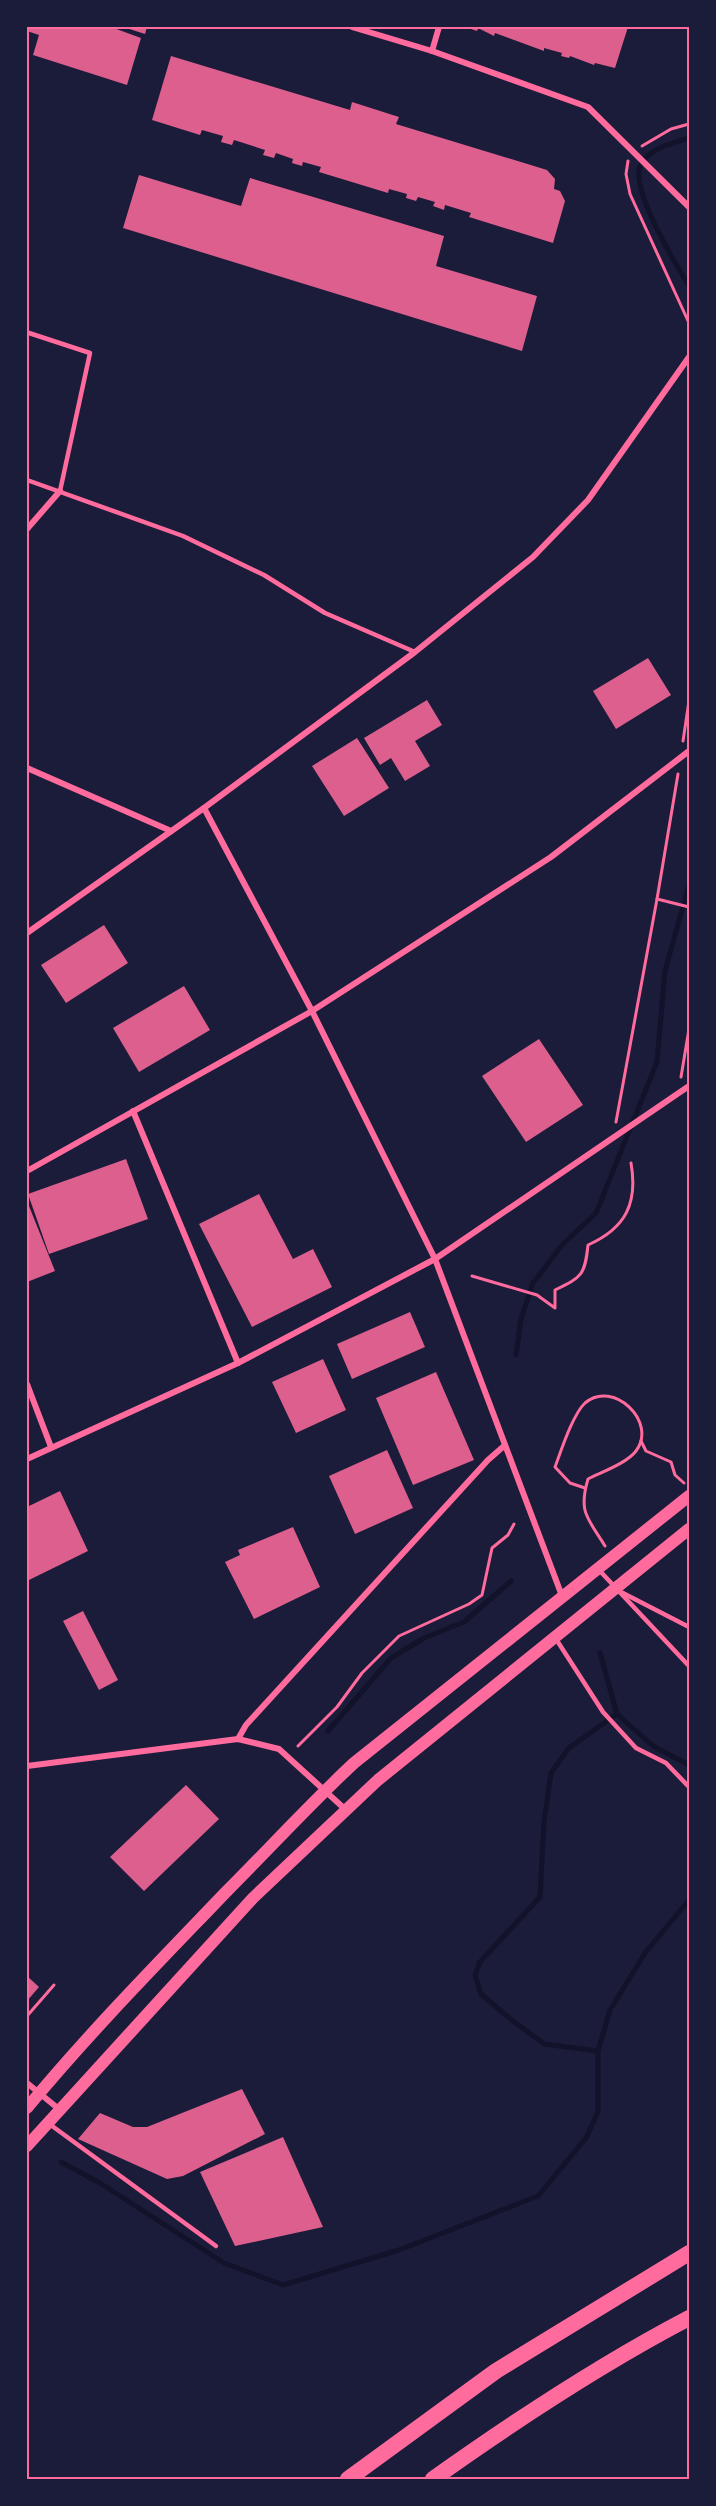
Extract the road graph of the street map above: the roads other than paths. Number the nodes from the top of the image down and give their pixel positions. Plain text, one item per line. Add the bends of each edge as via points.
1 (352, 27) edge
2 (439, 27) edge
3 (432, 51) junction
4 (689, 207) edge
5 (29, 333) dead end
6 (689, 357) edge
7 (27, 480) edge
8 (60, 491) junction
9 (27, 529) edge
10 (415, 652) junction
11 (689, 751) edge
12 (27, 768) edge
13 (204, 808) junction
14 (171, 831) junction
15 (27, 933) edge
16 (312, 1011) junction
17 (689, 1086) edge
18 (133, 1111) junction
19 (27, 1171) edge
20 (435, 1259) junction
21 (237, 1363) junction
22 (27, 1384) edge
23 (504, 1446) junction
24 (51, 1448) junction
25 (27, 1459) edge
26 (689, 1496) edge
27 (689, 1529) edge
28 (597, 1568) junction
29 (614, 1589) junction
30 (562, 1596) junction
31 (689, 1627) edge
32 (555, 1636) junction
33 (689, 1666) edge
34 (238, 1739) junction
35 (27, 1766) edge
36 (689, 1787) edge
37 (326, 1789) junction
38 (346, 1811) junction
39 (27, 2083) edge
40 (40, 2092) junction
41 (27, 2108) edge
42 (60, 2110) junction
43 (48, 2123) junction
44 (27, 2146) edge
45 (216, 2246) dead end
46 (689, 2253) edge
47 (689, 2318) edge
48 (348, 2479) edge
49 (434, 2479) edge

1 - 3 street
2 - 3 street
3 - 4 street via 588,107
5 - 8 lane via 90,353
6 - 10 street via 588,500 533,557
7 - 8 lane
8 - 9 street
8 - 10 lane via 183,536 264,575 324,614
10 - 13 street
11 - 16 street via 551,857
12 - 14 street
13 - 14 street
13 - 16 street
14 - 15 street
16 - 18 street
16 - 20 street
17 - 20 street
18 - 19 street
18 - 21 street
20 - 21 street
20 - 23 street
21 - 24 street
22 - 24 street
23 - 30 street
23 - 34 street via 246,1725
24 - 25 street
26 - 28 main road
27 - 29 main road
28 - 29 lane
28 - 30 main road
29 - 31 lane
29 - 32 main road
29 - 33 lane
30 - 37 main road
32 - 36 lane via 603,1712 636,1748 666,1763
32 - 38 main road via 378,1779
34 - 35 street
34 - 37 street via 279,1749
37 - 38 street
37 - 40 main road
38 - 42 main road via 253,1898
39 - 40 street
40 - 41 main road
40 - 42 street
42 - 43 main road
43 - 44 main road
43 - 45 lane
46 - 48 highway via 496,2371
47 - 49 highway via 530,2410

